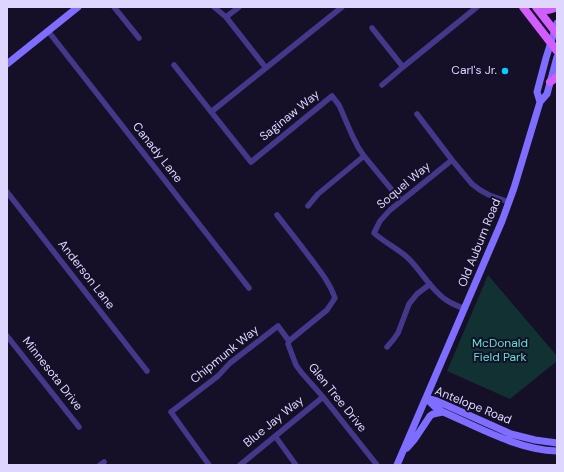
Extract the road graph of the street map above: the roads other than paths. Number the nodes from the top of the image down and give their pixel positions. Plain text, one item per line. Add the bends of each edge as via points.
1 (78, 7) edge
2 (114, 7) edge
3 (214, 7) edge
4 (239, 7) edge
5 (342, 7) edge
6 (477, 7) edge
7 (523, 7) edge
8 (556, 7) edge
9 (536, 8) edge
10 (226, 17) junction
11 (372, 28) dead end
12 (556, 29) edge
13 (48, 31) junction
14 (139, 38) dead end
15 (551, 43) junction
16 (557, 50) edge
17 (557, 57) edge
18 (7, 64) edge
19 (174, 65) dead end
20 (403, 67) junction
21 (266, 68) junction
22 (554, 80) edge
23 (382, 85) dead end
24 (540, 102) junction
25 (211, 112) junction
26 (417, 114) dead end
27 (364, 156) junction
28 (452, 160) junction
29 (7, 192) edge
30 (401, 201) junction
31 (509, 202) junction
32 (308, 206) dead end
33 (277, 215) dead end
34 (430, 284) junction
35 (249, 288) dead end
36 (465, 309) junction
37 (7, 336) edge
38 (290, 342) junction
39 (387, 347) dead end
40 (147, 371) dead end
41 (323, 397) junction
42 (426, 398) junction
43 (443, 412) junction
44 (79, 427) dead end
45 (275, 436) junction
46 (557, 443) edge
47 (557, 451) edge
48 (403, 453) junction
49 (209, 465) edge
50 (240, 465) edge
51 (296, 465) edge
52 (377, 465) edge
53 (397, 465) edge

1 - 13 main road
2 - 14 street
3 - 10 street
4 - 10 street
5 - 21 street
6 - 20 street
7 - 15 main road
8 - 9 main road via 547,10
9 - 12 main road
10 - 21 street
11 - 20 street
12 - 15 main road, Old Auburn Road
13 - 18 main road
13 - 35 street, Canady Lane
15 - 16 main road
15 - 24 main road, Old Auburn Road via 537,92
17 - 22 main road
19 - 25 street
20 - 23 street
21 - 25 street
22 - 24 main road
24 - 31 main road, Old Auburn Road
25 - 27 street, Saginaw Way via 251,162 332,96
26 - 28 street
27 - 30 street, Saginaw Way
27 - 32 street via 318,194
28 - 30 street, Soquel Way
28 - 31 street via 480,190
29 - 40 street, Anderson Lane
30 - 34 street, Soquel Way via 385,216 374,233 410,260
31 - 36 main road, Old Auburn Road
33 - 38 street via 323,275 335,298 327,310
34 - 36 street, Soquel Way via 445,299
34 - 39 street via 409,304 398,333
36 - 42 main road, Old Auburn Road
37 - 44 street, Minnesota Drive
38 - 41 street, Glen Tree Drive via 288,344 296,365
38 - 49 street, Chipmunk Way via 278,326 171,412
41 - 45 street, Blue Jay Way
41 - 52 street, Glen Tree Drive
42 - 43 main road, Antelope Road
42 - 46 main road, Antelope Road via 511,434
42 - 48 main road, Old Auburn Road
43 - 47 main road, Antelope Road via 521,445
43 - 48 main road via 430,416
45 - 50 street, Blue Jay Way
45 - 51 street
48 - 53 main road, Old Auburn Road

